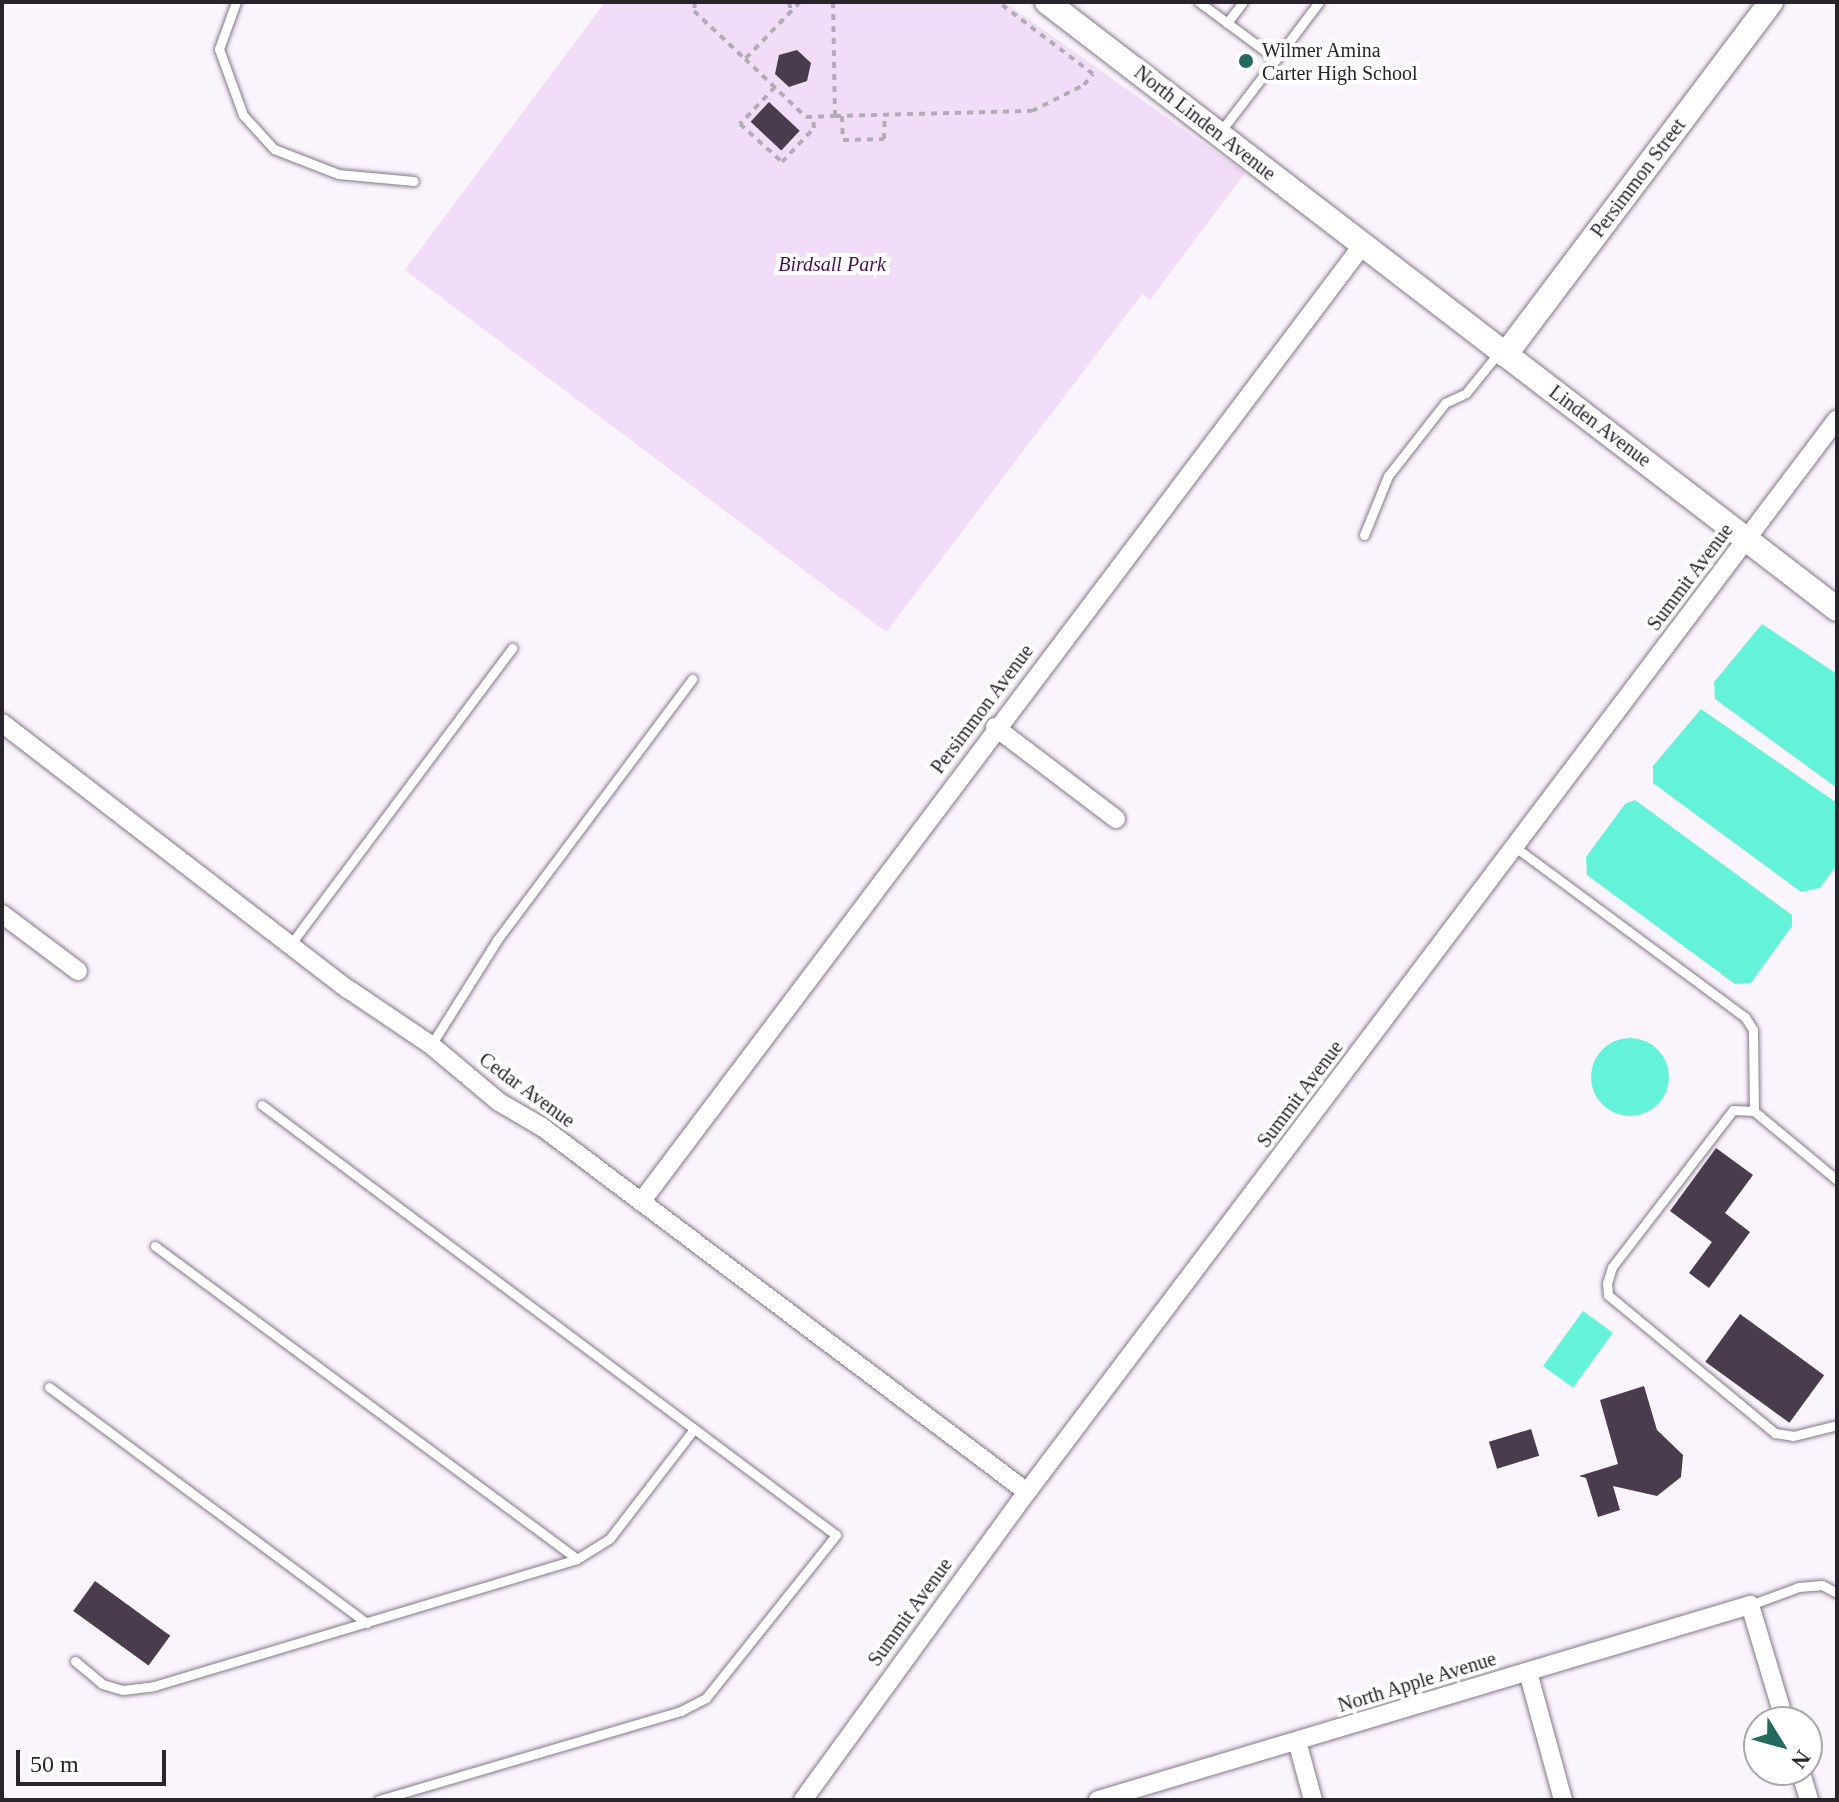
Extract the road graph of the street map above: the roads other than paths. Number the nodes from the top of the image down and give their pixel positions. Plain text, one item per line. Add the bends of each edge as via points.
1 (236, 2) edge
2 (1047, 2) edge
3 (1199, 2) edge
4 (1243, 2) edge
5 (1319, 2) edge
6 (1771, 2) edge
7 (1227, 23) junction
8 (1276, 59) junction
9 (1221, 131) junction
10 (414, 181) dead end
11 (1362, 246) junction
12 (1503, 353) junction
13 (1837, 419) edge
14 (1364, 535) dead end
15 (1747, 538) junction
16 (1837, 609) edge
17 (512, 648) dead end
18 (692, 679) dead end
19 (2, 723) edge
20 (995, 727) junction
21 (1116, 819) dead end
22 (1515, 847) junction
23 (2, 914) edge
24 (293, 941) junction
25 (78, 971) dead end
26 (431, 1045) junction
27 (262, 1105) dead end
28 (1754, 1111) junction
29 (1837, 1180) edge
30 (641, 1202) junction
31 (155, 1246) dead end
32 (49, 1387) dead end
33 (1837, 1425) edge
34 (694, 1429) junction
35 (1027, 1492) junction
36 (577, 1559) junction
37 (1837, 1593) edge
38 (1750, 1605) junction
39 (367, 1623) junction
40 (75, 1661) dead end
41 (1528, 1672) junction
42 (1780, 1706) edge
43 (1297, 1741) junction
44 (379, 1800) edge
45 (803, 1800) edge
46 (1098, 1800) edge
47 (1313, 1800) edge
48 (1563, 1800) edge

1 - 10 lane via 219,49 243,115 274,149 338,174
2 - 9 street, North Linden Avenue
3 - 7 lane
4 - 7 lane
5 - 8 lane
6 - 12 street, Persimmon Street
7 - 8 lane
8 - 9 lane
9 - 11 street, North Linden Avenue
11 - 12 street, Linden Avenue
11 - 20 street, Persimmon Avenue
12 - 14 lane via 1466,393 1445,403 1388,476
12 - 15 street, Linden Avenue
13 - 15 street, Summit Avenue
15 - 16 street, Linden Avenue
15 - 22 street, Summit Avenue
17 - 24 lane
18 - 26 lane via 497,940
19 - 24 street, Cedar Avenue
20 - 21 street
20 - 30 street, Persimmon Avenue
22 - 28 lane via 1745,1017 1753,1030
22 - 35 street, Summit Avenue
23 - 25 street
24 - 26 street, Cedar Avenue via 348,989
26 - 30 street, Cedar Avenue via 499,1102
27 - 34 lane
28 - 29 lane
28 - 33 lane via 1744,1107 1725,1117 1612,1267 1608,1295 1775,1433 1793,1436
30 - 35 street, Cedar Avenue
31 - 36 lane
32 - 39 lane
34 - 36 lane via 610,1538
34 - 44 lane via 836,1535 726,1677 681,1711
35 - 45 street, Summit Avenue
36 - 39 lane
37 - 38 lane via 1822,1585 1799,1587
38 - 41 street, North Apple Avenue
38 - 42 street
39 - 40 lane via 154,1686 123,1690 102,1684
41 - 43 street, North Apple Avenue
41 - 48 street
43 - 46 street, North Apple Avenue
43 - 47 street

